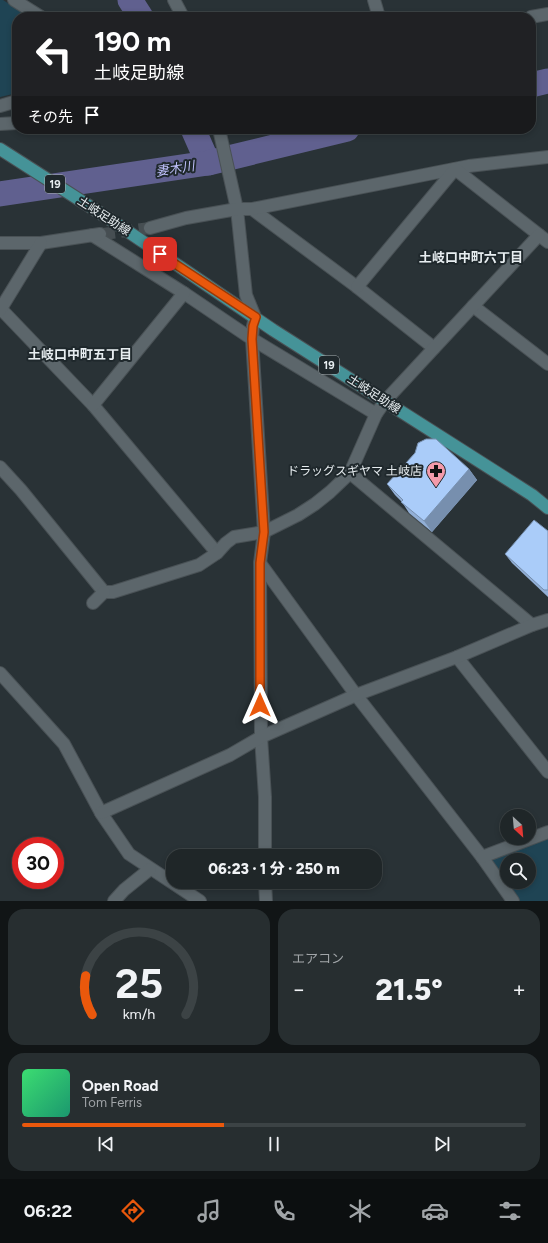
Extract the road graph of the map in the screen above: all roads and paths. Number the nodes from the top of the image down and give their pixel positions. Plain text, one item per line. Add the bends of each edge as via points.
1 (14, 0) edge
2 (174, 0) edge
3 (374, 0) edge
4 (33, 12) edge
5 (180, 12) edge
6 (378, 12) edge
7 (548, 14) edge
8 (536, 16) edge
9 (12, 102) edge
10 (0, 106) edge
11 (12, 123) edge
12 (0, 124) edge
13 (220, 134) edge
14 (0, 149) edge
15 (548, 157) edge
16 (455, 169) junction
17 (252, 208) junction
18 (237, 209) junction
19 (150, 228) tunnel mouth
20 (543, 239) edge
21 (0, 243) edge
22 (41, 243) junction
23 (357, 287) junction
24 (184, 293) junction
25 (473, 306) junction
26 (0, 310) edge
27 (256, 317) junction
28 (252, 339) junction
29 (434, 348) junction
30 (548, 364) edge
31 (385, 401) junction
32 (93, 405) junction
33 (376, 414) junction
34 (0, 467) edge
35 (350, 472) junction
36 (548, 508) edge
37 (264, 532) junction
38 (217, 553) junction
39 (260, 563) junction
40 (104, 592) junction
41 (93, 603) dead end
42 (548, 620) edge
43 (532, 626) junction
44 (457, 657) junction
45 (0, 673) edge
46 (356, 695) junction
47 (261, 737) junction
48 (548, 772) edge
49 (101, 813) junction
50 (548, 832) edge
51 (265, 849) edge
52 (482, 857) junction
53 (150, 869) junction
54 (266, 889) edge
55 (114, 901) edge
56 (200, 901) edge
57 (266, 901) edge
58 (513, 901) edge

1 - 4 street
2 - 5 street
3 - 6 street
7 - 8 street
9 - 10 street
11 - 12 street
13 - 18 street
14 - 27 main road, 土岐足助線 / 19
15 - 16 street
16 - 17 street
16 - 20 street
16 - 23 street
17 - 18 street
17 - 23 street
18 - 19 street via 186,218
18 - 27 street via 246,295
20 - 25 street
21 - 22 street
22 - 24 street via 98,235
22 - 26 street
23 - 29 street
24 - 28 street
24 - 32 street
25 - 29 street
25 - 30 street
26 - 32 street
27 - 28 street
27 - 31 main road, 土岐足助線 / 19
28 - 33 street
28 - 37 street
29 - 31 street
31 - 33 street
31 - 36 main road, 土岐足助線 / 19
32 - 38 street
33 - 35 street
34 - 40 street
35 - 37 street via 315,504
35 - 43 street
37 - 38 street via 234,537
37 - 39 street
38 - 40 street via 199,565 113,592
39 - 46 street
39 - 47 street
40 - 41 street
42 - 43 street
43 - 44 street
44 - 46 street
44 - 48 street
45 - 49 street via 64,744
46 - 47 street
46 - 52 street
47 - 49 street via 230,755
47 - 51 street
49 - 53 street via 129,854
50 - 52 street
52 - 58 street
53 - 55 street
53 - 56 street
54 - 57 street

